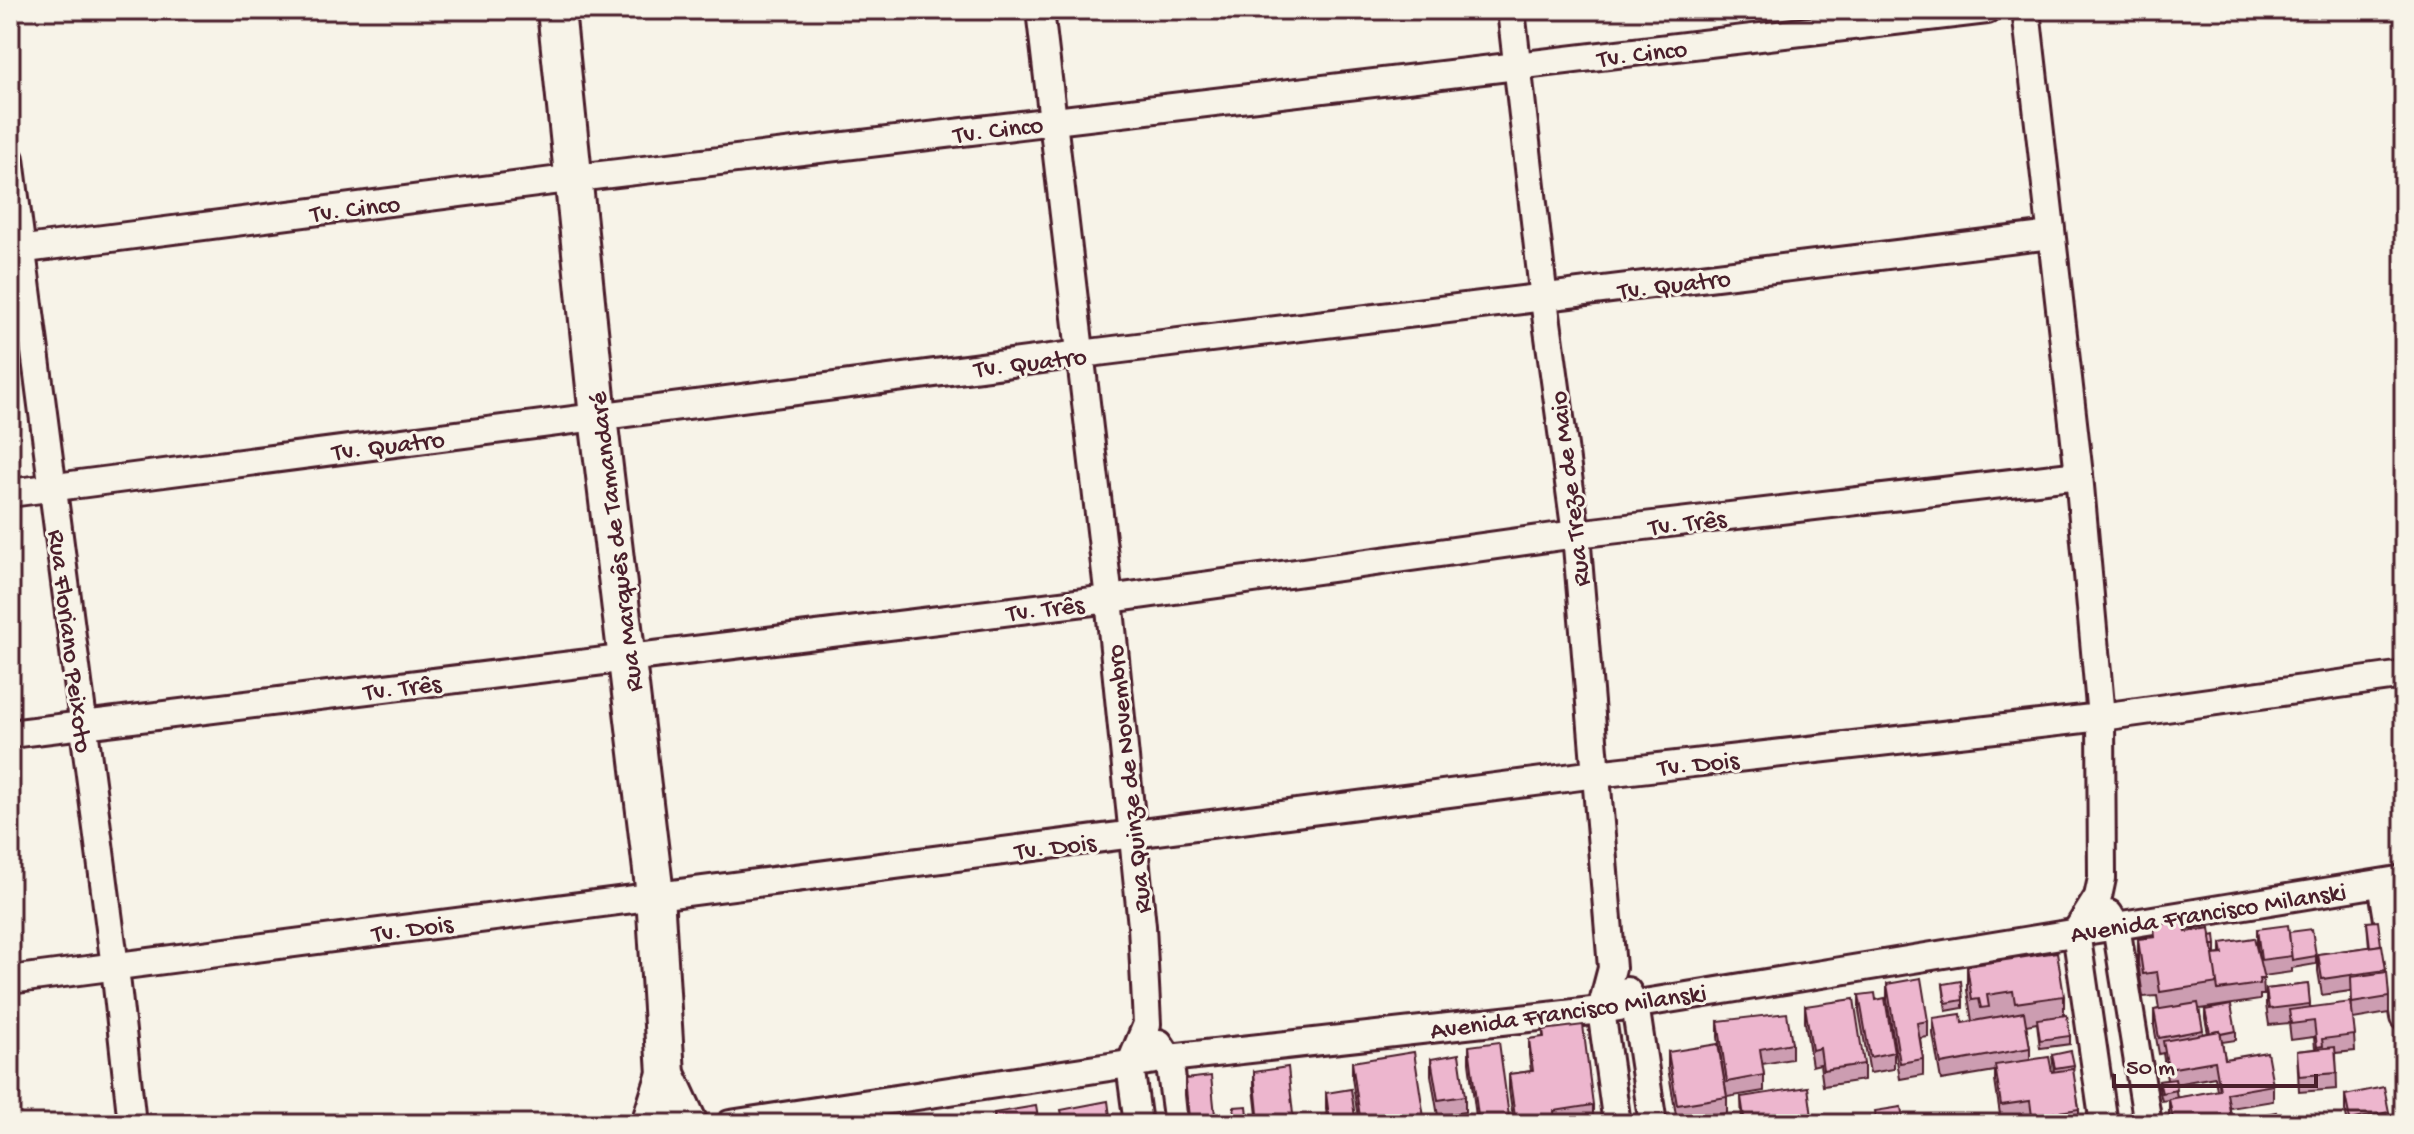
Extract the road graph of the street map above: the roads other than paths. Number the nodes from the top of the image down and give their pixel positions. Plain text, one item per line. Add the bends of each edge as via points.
1 (556, 10) edge
2 (1040, 10) edge
3 (1511, 10) edge
4 (1987, 10) edge
5 (2026, 10) edge
6 (1519, 67) junction
7 (1053, 122) junction
8 (10, 159) edge
9 (576, 178) junction
10 (2051, 235) junction
11 (15, 251) edge
12 (1544, 300) junction
13 (1081, 354) junction
14 (598, 417) junction
15 (2079, 475) junction
16 (52, 488) junction
17 (10, 493) edge
18 (1576, 534) junction
19 (1109, 599) junction
20 (627, 659) junction
21 (2404, 675) edge
22 (2101, 717) junction
23 (82, 725) junction
24 (10, 734) edge
25 (1596, 774) junction
26 (1133, 835) junction
27 (2393, 881) edge
28 (655, 895) junction
29 (2098, 897) junction
30 (2116, 926) junction
31 (2076, 932) junction
32 (115, 967) junction
33 (1612, 968) junction
34 (10, 980) edge
35 (1635, 1004) junction
36 (1601, 1010) junction
37 (2404, 1017) edge
38 (1147, 1024) junction
39 (1169, 1058) junction
40 (1130, 1065) junction
41 (666, 1074) junction
42 (132, 1124) edge
43 (650, 1124) edge
44 (689, 1124) edge
45 (730, 1124) edge
46 (1138, 1124) edge
47 (1178, 1124) edge
48 (1617, 1124) edge
49 (1653, 1124) edge
50 (2104, 1124) edge
51 (2148, 1124) edge

1 - 9 street, Rua Marquês de Tamandaré
2 - 7 street, Rua Quinze de Novembro
3 - 6 street, Rua Treze de Maio
4 - 6 street, Tv. Cinco
5 - 10 street
6 - 7 street, Tv. Cinco
6 - 12 street, Rua Treze de Maio
7 - 9 street, Tv. Cinco
7 - 13 street, Rua Quinze de Novembro
8 - 11 street, Rua Floriano Peixoto
9 - 11 street, Tv. Cinco
9 - 14 street, Rua Marquês de Tamandaré
10 - 12 street, Tv. Quatro
10 - 15 street
11 - 16 street, Rua Floriano Peixoto
12 - 13 street, Tv. Quatro
12 - 18 street, Rua Treze de Maio
13 - 14 street, Tv. Quatro
13 - 19 street, Rua Quinze de Novembro
14 - 16 street, Tv. Quatro
14 - 20 street, Rua Marquês de Tamandaré
15 - 18 street, Tv. Três
15 - 22 street
16 - 17 street, Tv. Quatro
16 - 23 street, Rua Floriano Peixoto
18 - 19 street, Tv. Três
18 - 25 street, Rua Treze de Maio
19 - 20 street, Tv. Três
19 - 26 street, Rua Quinze de Novembro
20 - 23 street, Tv. Três
20 - 28 street, Rua Marquês de Tamandaré
21 - 22 street, Tv. Dois
22 - 25 street, Tv. Dois
22 - 29 street via 2104,831
23 - 24 street, Tv. Três
23 - 32 street, Rua Floriano Peixoto
25 - 26 street, Tv. Dois
25 - 33 street, Rua Treze de Maio
26 - 28 street, Tv. Dois
26 - 38 street, Rua Quinze de Novembro
27 - 30 street, Avenida Francisco Milanski
27 - 37 street
28 - 32 street, Tv. Dois
28 - 41 street, Rua Marquês de Tamandaré
29 - 30 street
29 - 31 street
30 - 31 street, Avenida Francisco Milanski
30 - 51 street
31 - 35 street, Avenida Francisco Milanski
31 - 50 street
32 - 34 street, Tv. Dois
32 - 42 street, Rua Floriano Peixoto
33 - 35 street, Rua Treze de Maio
33 - 36 street, Rua Treze de Maio
35 - 36 street, Avenida Francisco Milanski
35 - 49 street, Rua Treze de Maio
36 - 39 street, Avenida Francisco Milanski
36 - 48 street, Rua Treze de Maio
38 - 39 street, Rua Quinze de Novembro
38 - 40 street, Rua Quinze de Novembro
39 - 40 street, Avenida Francisco Milanski
39 - 47 street, Rua Quinze de Novembro
40 - 45 street, Avenida Francisco Milanski
40 - 46 street
41 - 43 street, Rua Marquês de Tamandaré
41 - 44 street, Rua Marquês de Tamandaré

